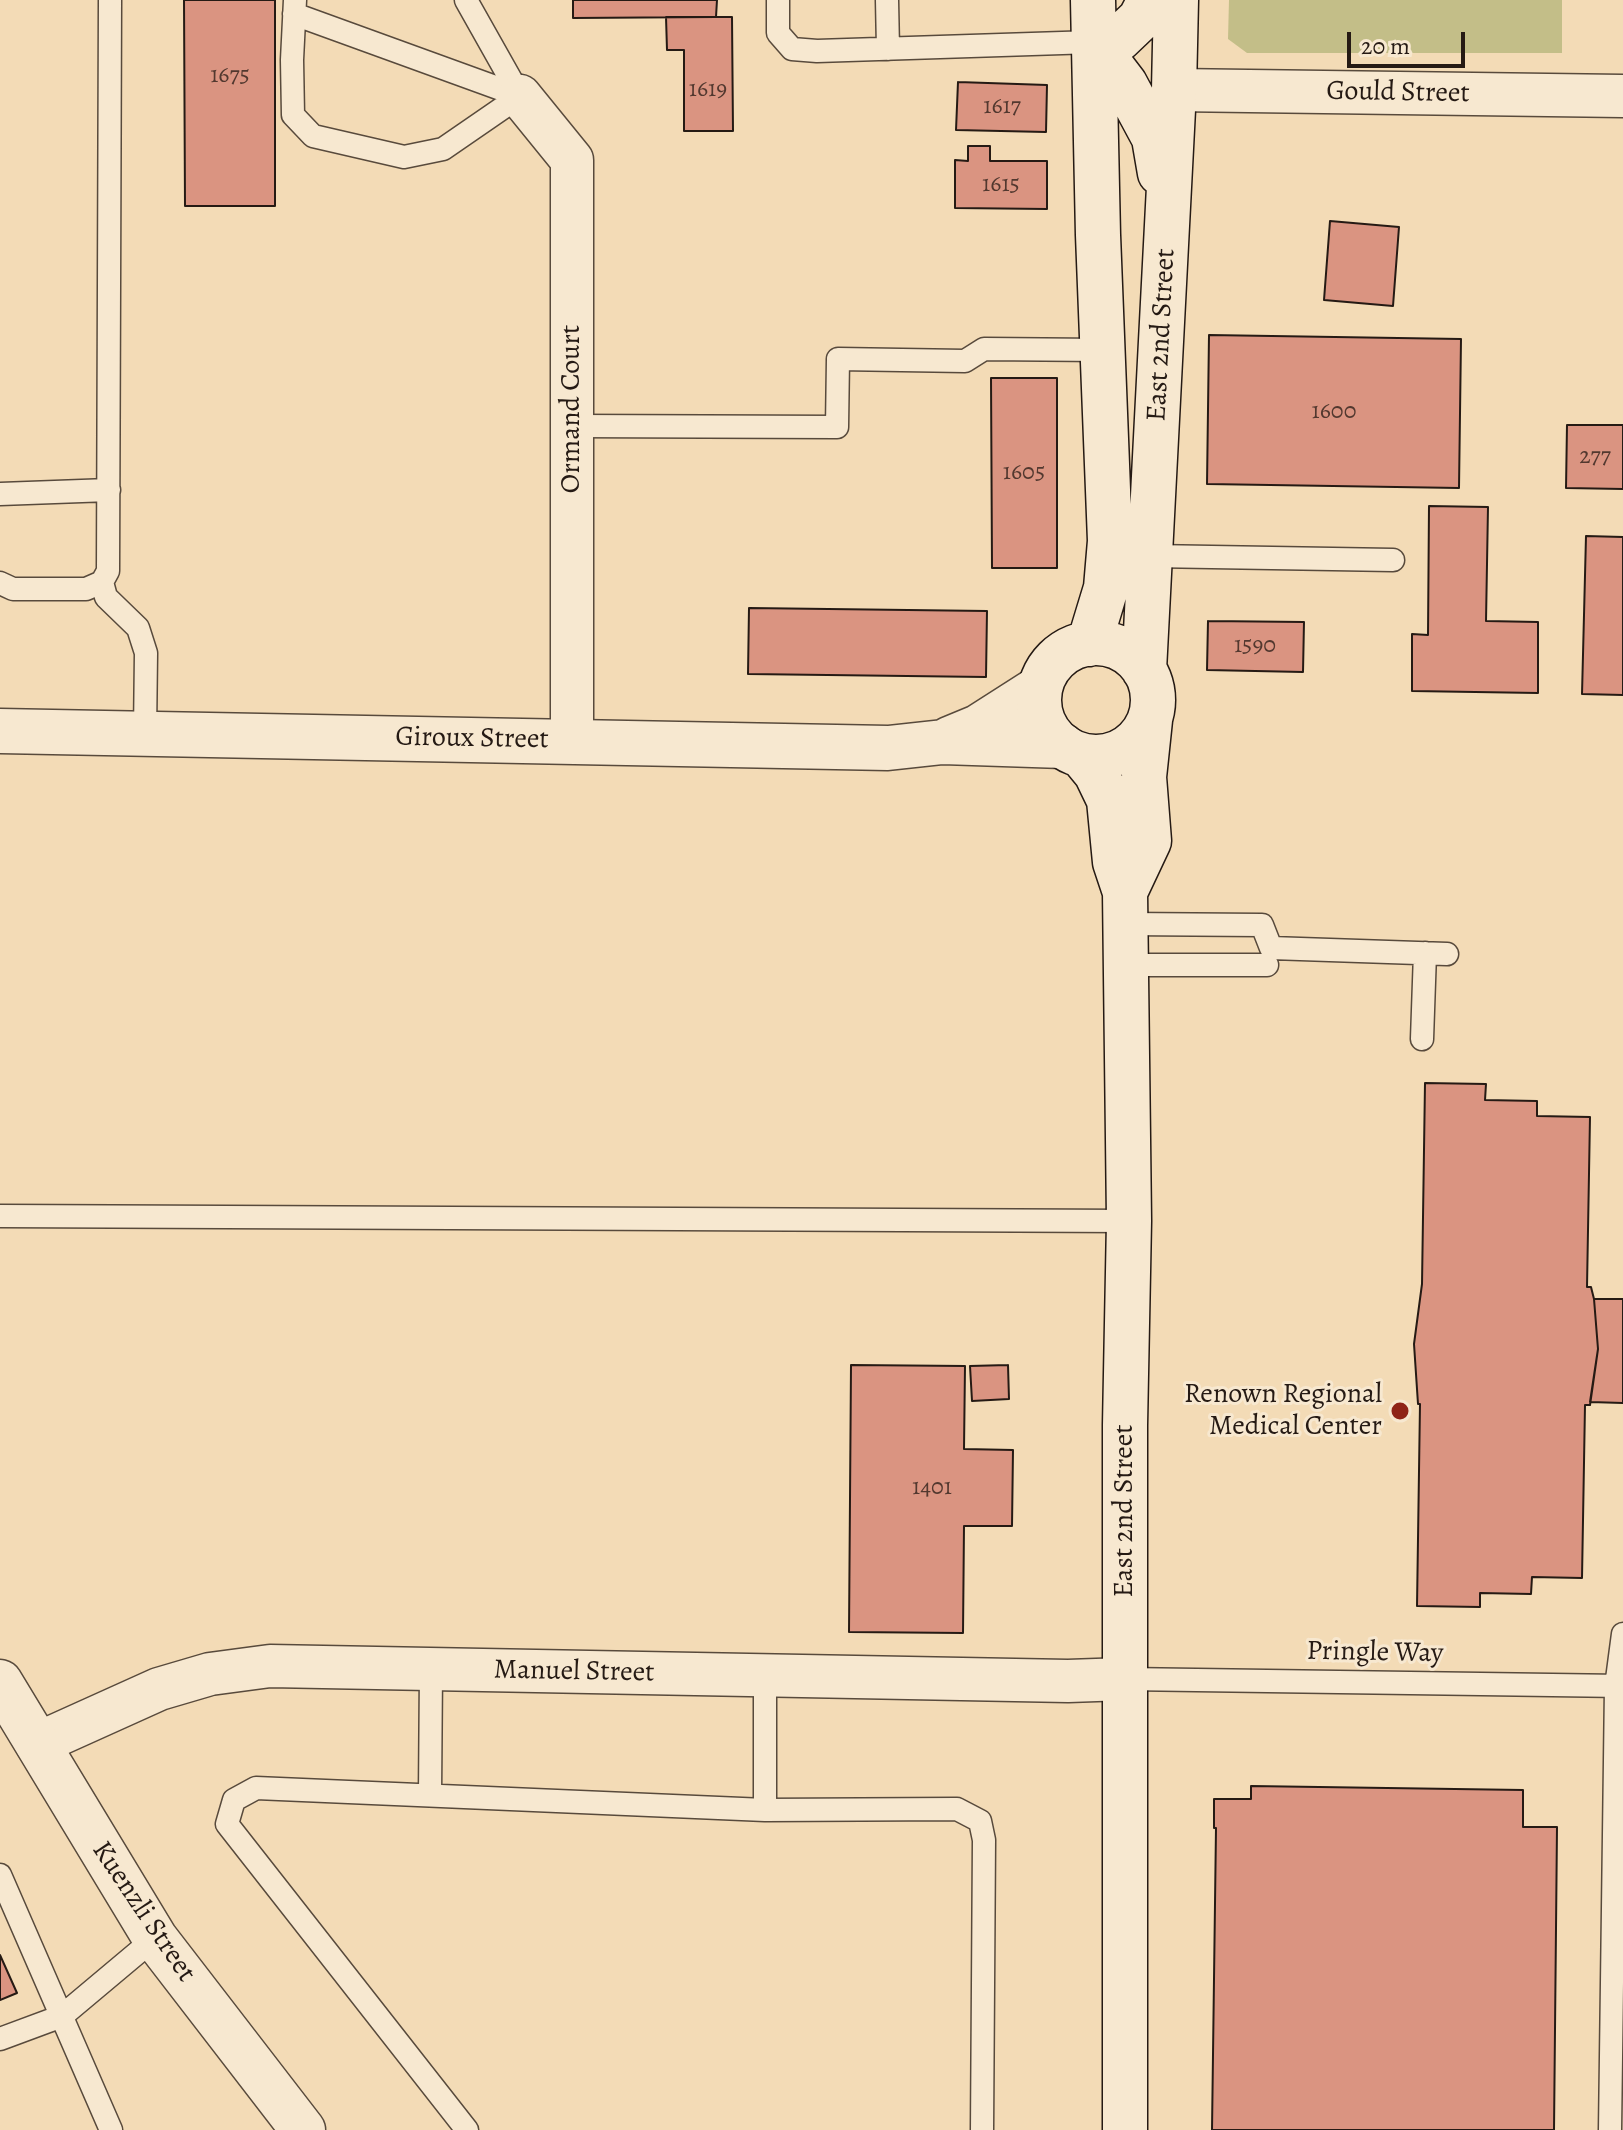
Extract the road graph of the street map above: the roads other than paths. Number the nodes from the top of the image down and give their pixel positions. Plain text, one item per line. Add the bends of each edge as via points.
1 (110, 0) edge
2 (466, 0) edge
3 (778, 0) edge
4 (887, 0) edge
5 (1150, 0) edge
6 (1176, 0) edge
7 (295, 7) edge
8 (1093, 21) edge
9 (888, 49) junction
10 (1174, 90) junction
11 (520, 96) junction
12 (1623, 96) edge
13 (1167, 214) junction
14 (1103, 350) junction
15 (573, 426) junction
16 (109, 490) junction
17 (0, 494) edge
18 (1151, 556) junction
19 (1393, 560) dead end
20 (102, 582) junction
21 (0, 583) edge
22 (1089, 644) junction
23 (1144, 670) junction
24 (1039, 688) junction
25 (1150, 720) junction
26 (0, 731) edge
27 (145, 733) junction
28 (572, 741) junction
29 (943, 742) junction
30 (1072, 751) junction
31 (1125, 927) junction
32 (1269, 957) junction
33 (1422, 1039) dead end
34 (0, 1216) edge
35 (1129, 1221) junction
36 (1623, 1634) edge
37 (431, 1669) junction
38 (765, 1676) junction
39 (1125, 1679) junction
40 (0, 1682) edge
41 (1620, 1686) edge
42 (37, 1744) junction
43 (430, 1795) junction
44 (765, 1810) junction
45 (0, 1875) edge
46 (155, 1938) junction
47 (62, 2016) junction
48 (0, 2039) edge
49 (111, 2130) edge
50 (303, 2130) edge
51 (467, 2130) edge
52 (982, 2130) edge
53 (1125, 2130) edge
54 (1610, 2130) edge

1 - 16 lane
2 - 11 lane
3 - 9 lane via 778,33 792,49
4 - 9 lane
5 - 8 main road via 1119,39
6 - 10 main road, East 2nd Street
7 - 11 lane
7 - 11 lane via 293,115 313,136 404,157 443,149
8 - 9 lane
8 - 13 main road via 1154,138
8 - 14 main road, East 2nd Street
10 - 12 street, Gould Street
10 - 13 main road, East 2nd Street
11 - 15 street, Ormand Court via 572,160
13 - 18 main road, East 2nd Street
14 - 15 lane via 984,349 965,361 838,359 837,427
14 - 22 main road, East 2nd Street via 1110,541 1106,588
15 - 28 street, Ormand Court
16 - 17 lane
16 - 20 lane via 108,571
18 - 19 lane
18 - 23 main road, East 2nd Street
20 - 21 lane via 86,589 13,589
20 - 27 lane via 106,597 138,628 146,653
22 - 23 main road via 1120,648
22 - 24 main road via 1060,655
23 - 25 main road via 1153,699
24 - 29 main road, Giroux Street via 978,727
24 - 30 main road via 1048,731
25 - 30 main road via 1123,751 1103,757
25 - 31 main road, East 2nd Street via 1144,777 1149,841
26 - 27 main road, Giroux Street
27 - 28 main road, Giroux Street
28 - 29 main road, Giroux Street via 888,748
29 - 30 main road, Giroux Street
30 - 31 main road, East 2nd Street via 1096,773 1109,800
31 - 32 lane
31 - 32 lane via 1262,925
31 - 35 main road, East 2nd Street
32 - 33 lane via 1436,954
34 - 35 lane
35 - 39 main road, East 2nd Street
36 - 41 lane
37 - 38 street, Manuel Street
37 - 42 street, Manuel Street via 270,1666 210,1674 159,1689
37 - 43 lane
38 - 39 street, Manuel Street
38 - 44 lane
39 - 41 lane, Pringle Way
39 - 53 main road, East 2nd Street
40 - 42 main road, Kuenzli Street
41 - 54 lane
42 - 46 main road, Kuenzli Street
43 - 44 lane
43 - 51 lane via 256,1788 234,1800 227,1824
44 - 52 lane via 957,1809 980,1821
45 - 47 lane
46 - 47 lane
46 - 50 main road, Kuenzli Street
47 - 48 lane
47 - 49 lane

